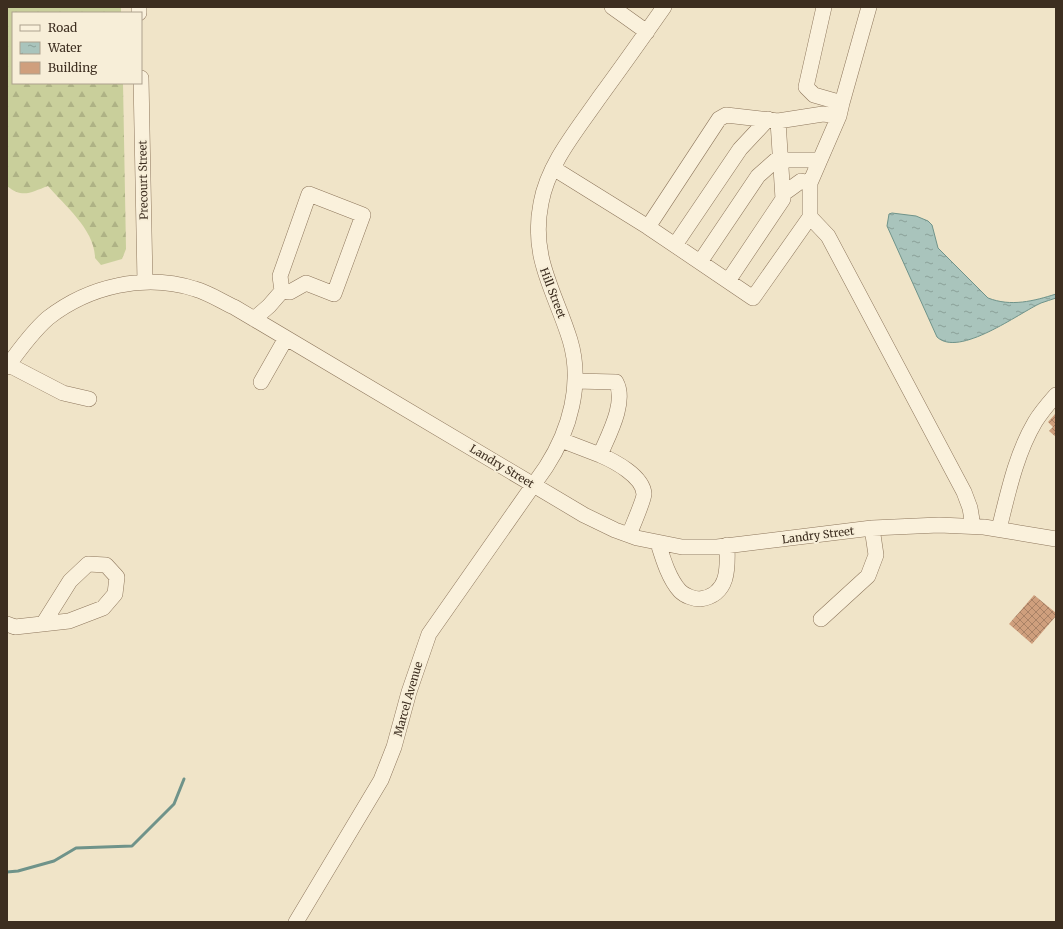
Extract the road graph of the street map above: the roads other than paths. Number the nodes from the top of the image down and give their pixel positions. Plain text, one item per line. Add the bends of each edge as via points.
1 (612, 7) edge
2 (664, 7) edge
3 (824, 7) edge
4 (869, 7) edge
5 (647, 32) junction
6 (141, 84) edge
7 (840, 110) junction
8 (773, 120) junction
9 (780, 160) junction
10 (820, 160) junction
11 (553, 168) junction
12 (810, 182) junction
13 (783, 194) junction
14 (810, 217) junction
15 (648, 227) junction
16 (675, 245) junction
17 (700, 262) junction
18 (728, 281) junction
19 (145, 282) junction
20 (282, 291) junction
21 (254, 319) junction
22 (286, 338) junction
23 (8, 366) edge
24 (575, 381) junction
25 (261, 382) dead end
26 (1056, 395) edge
27 (89, 399) dead end
28 (561, 440) junction
29 (600, 455) junction
30 (533, 485) junction
31 (973, 526) junction
32 (872, 528) junction
33 (999, 529) junction
34 (629, 535) junction
35 (1056, 539) edge
36 (658, 543) junction
37 (727, 545) junction
38 (821, 619) dead end
39 (7, 624) edge
40 (43, 624) junction
41 (296, 922) edge

1 - 5 street
2 - 5 street, Hill Street
3 - 7 street via 806,87
4 - 7 street
5 - 11 street, Hill Street
6 - 19 street, Precourt Street
7 - 8 street
7 - 10 street
8 - 9 street
8 - 15 street via 726,115 719,119
8 - 16 street via 740,149
9 - 10 street
9 - 13 street
9 - 17 street via 776,160 758,176
10 - 12 street
11 - 15 street
11 - 24 street, Hill Street via 540,204 538,238 543,268 572,347
12 - 13 street via 801,181
12 - 14 street
13 - 18 street via 783,198
14 - 18 street via 753,298
14 - 31 street via 828,236 957,478 970,508
15 - 16 street
16 - 17 street
17 - 18 street
19 - 21 street, Landry Street via 175,284 196,289
19 - 23 street, Landry Street via 99,290 66,306 38,329
20 - 20 street via 280,276 309,194 363,214 334,294 306,283 290,292
20 - 21 street
21 - 22 street, Landry Street
22 - 25 street
22 - 30 street, Landry Street
23 - 27 street via 63,394
24 - 28 street, Hill Street via 570,414
24 - 29 street via 616,382 620,390 617,414
26 - 33 street via 1036,421 1024,443
28 - 29 street
28 - 30 street, Hill Street
29 - 34 street via 627,470 641,485 644,494
30 - 34 street, Landry Street via 598,522
30 - 41 street, Marcel Avenue via 429,634 394,747 381,780
31 - 32 street, Landry Street
31 - 33 street, Landry Street
32 - 37 street, Landry Street
32 - 38 street via 876,555 868,576
33 - 35 street, Landry Street
34 - 36 street, Landry Street
36 - 37 street, Landry Street via 682,546
36 - 37 street via 668,570 680,591 697,599 719,592 726,578
39 - 40 street via 16,627
40 - 40 street via 70,581 88,564 106,565 117,577 115,594 103,608 69,621

